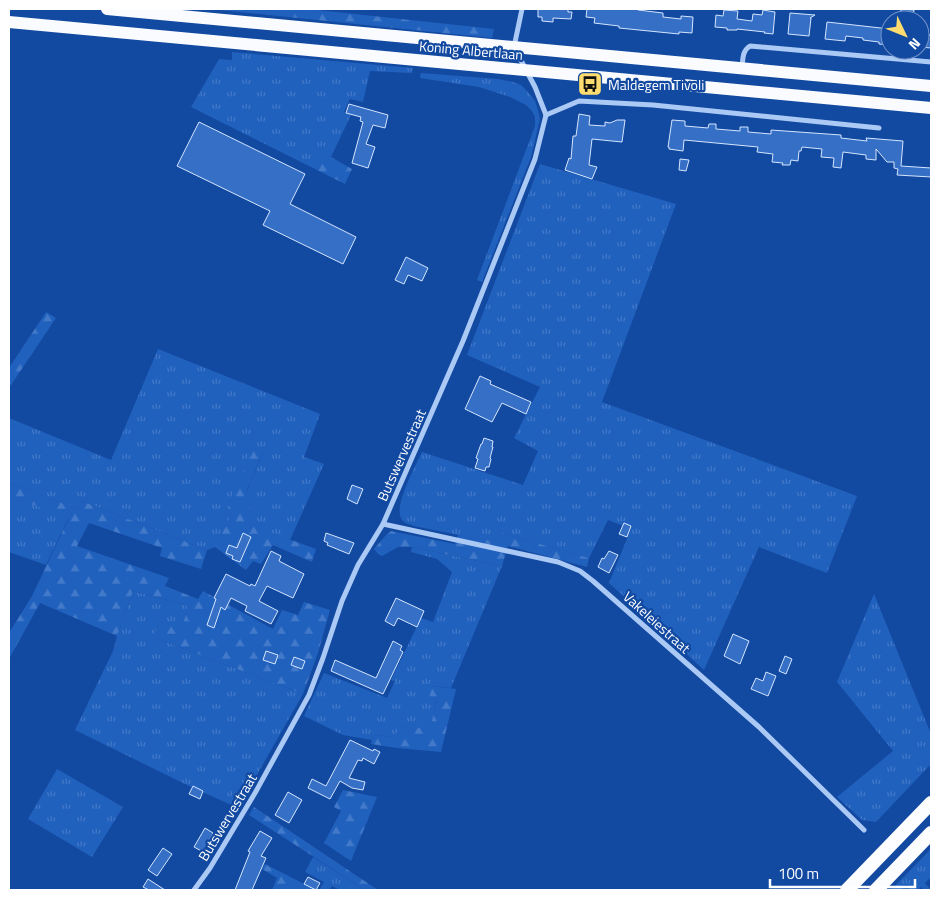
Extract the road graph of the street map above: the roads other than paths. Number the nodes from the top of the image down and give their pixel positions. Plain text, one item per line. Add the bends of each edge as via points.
1 (107, 9) edge
2 (522, 9) edge
3 (9, 22) edge
4 (514, 47) junction
5 (931, 62) edge
6 (742, 68) junction
7 (526, 70) junction
8 (931, 86) edge
9 (931, 108) edge
10 (546, 115) junction
11 (879, 128) dead end
12 (383, 524) junction
13 (931, 803) edge
14 (864, 830) dead end
15 (931, 833) edge
16 (194, 890) edge
17 (847, 890) edge
18 (876, 890) edge

1 - 4 main road, Koning Albertlaan
2 - 4 street
3 - 7 main road, Koning Albertlaan
4 - 6 main road, Koning Albertlaan
4 - 7 street
5 - 6 street via 750,46 746,48
6 - 8 main road, Koning Albertlaan
7 - 9 main road, Koning Albertlaan
7 - 10 street
10 - 11 street via 579,101 653,105
10 - 12 street, Butswervestraat via 535,159 463,341
12 - 14 street, Vakeleiestraat via 533,556 580,571 759,727
12 - 16 street, Butswervestraat via 358,565 342,601 309,695 255,793
13 - 17 highway
15 - 18 highway

